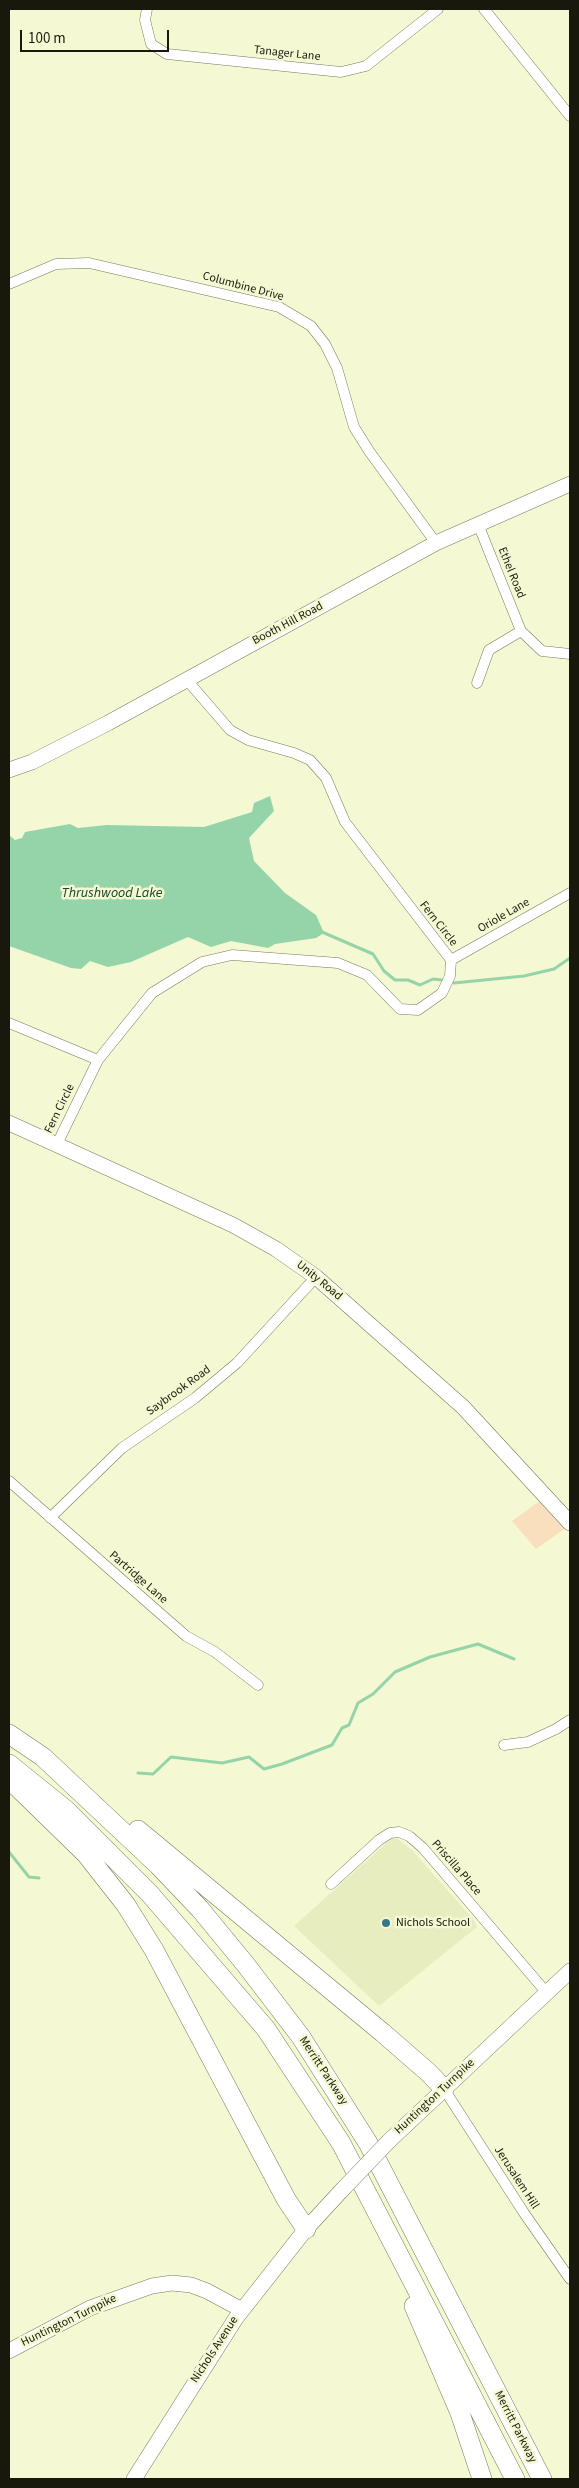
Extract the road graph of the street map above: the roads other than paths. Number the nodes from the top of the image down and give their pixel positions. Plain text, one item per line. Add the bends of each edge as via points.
1 (147, 9) edge
2 (438, 9) edge
3 (484, 9) edge
4 (570, 116) edge
5 (9, 284) edge
6 (570, 484) edge
7 (478, 524) junction
8 (436, 543) junction
9 (521, 631) junction
10 (570, 654) edge
11 (186, 679) junction
12 (477, 683) dead end
13 (9, 770) edge
14 (570, 893) edge
15 (451, 960) junction
16 (9, 1023) edge
17 (98, 1060) junction
18 (9, 1123) edge
19 (58, 1144) junction
20 (316, 1277) junction
21 (9, 1481) edge
22 (50, 1518) junction
23 (570, 1523) edge
24 (258, 1685) dead end
25 (570, 1720) edge
26 (9, 1734) edge
27 (504, 1745) dead end
28 (42, 1757) junction
29 (9, 1764) edge
30 (9, 1779) edge
31 (331, 1884) dead end
32 (570, 1971) edge
33 (546, 1992) junction
34 (444, 2089) junction
35 (386, 2227) junction
36 (306, 2229) junction
37 (428, 2260) junction
38 (570, 2279) edge
39 (242, 2310) junction
40 (9, 2351) edge
41 (134, 2479) edge
42 (482, 2479) edge
43 (515, 2479) edge
44 (542, 2479) edge
45 (556, 2479) edge

1 - 2 street, Tanager Lane via 145,20 151,44 167,54 341,72 366,66
3 - 4 street
5 - 8 street, Columbine Drive via 56,264 89,263 279,307 311,326 337,368 354,427
6 - 7 main road, Booth Hill Road
7 - 8 main road, Booth Hill Road
7 - 9 street, Ethel Road
8 - 11 main road, Booth Hill Road
9 - 10 street via 542,651
9 - 12 street via 490,650
11 - 13 main road, Booth Hill Road via 108,724
11 - 15 street, Fern Circle via 230,730 248,740 310,760 326,778 345,822 360,844
14 - 15 street, Oriole Lane
15 - 17 street, Fern Circle via 450,976 442,993 418,1010 400,1008 367,975 338,963 232,955 202,962 152,992
16 - 17 street
17 - 19 street, Fern Circle
18 - 19 main road, Unity Road
19 - 20 main road, Unity Road via 233,1224
20 - 22 street, Saybrook Road via 237,1363 195,1398 122,1448
20 - 23 main road, Unity Road via 463,1407
21 - 22 street, Partridge Lane
22 - 24 street, Partridge Lane via 186,1636 215,1652
25 - 27 street via 528,1742
26 - 28 highway, Merritt Parkway
28 - 34 highway via 91,1791 396,2045
28 - 37 highway, Merritt Parkway via 158,1865 200,1909 257,1979 336,2089 368,2143
29 - 35 highway, Merritt Parkway via 66,1810 150,1894 266,2029 341,2143
30 - 36 highway via 86,1854 126,1905 154,1950 286,2199
31 - 33 street, Priscilla Place via 390,1833 409,1836 423,1848
32 - 33 main road, Huntington Turnpike
33 - 34 main road, Huntington Turnpike
34 - 36 main road, Huntington Turnpike, bridge via 389,2141
34 - 38 street, Jerusalem Hill
35 - 42 highway via 397,2268 460,2413
35 - 43 highway, Merritt Parkway
36 - 39 main road, Nichols Avenue
37 - 44 highway, Merritt Parkway
37 - 45 highway via 470,2325
39 - 40 main road, Huntington Turnpike via 191,2285 152,2286 90,2308
39 - 41 main road, Nichols Avenue

